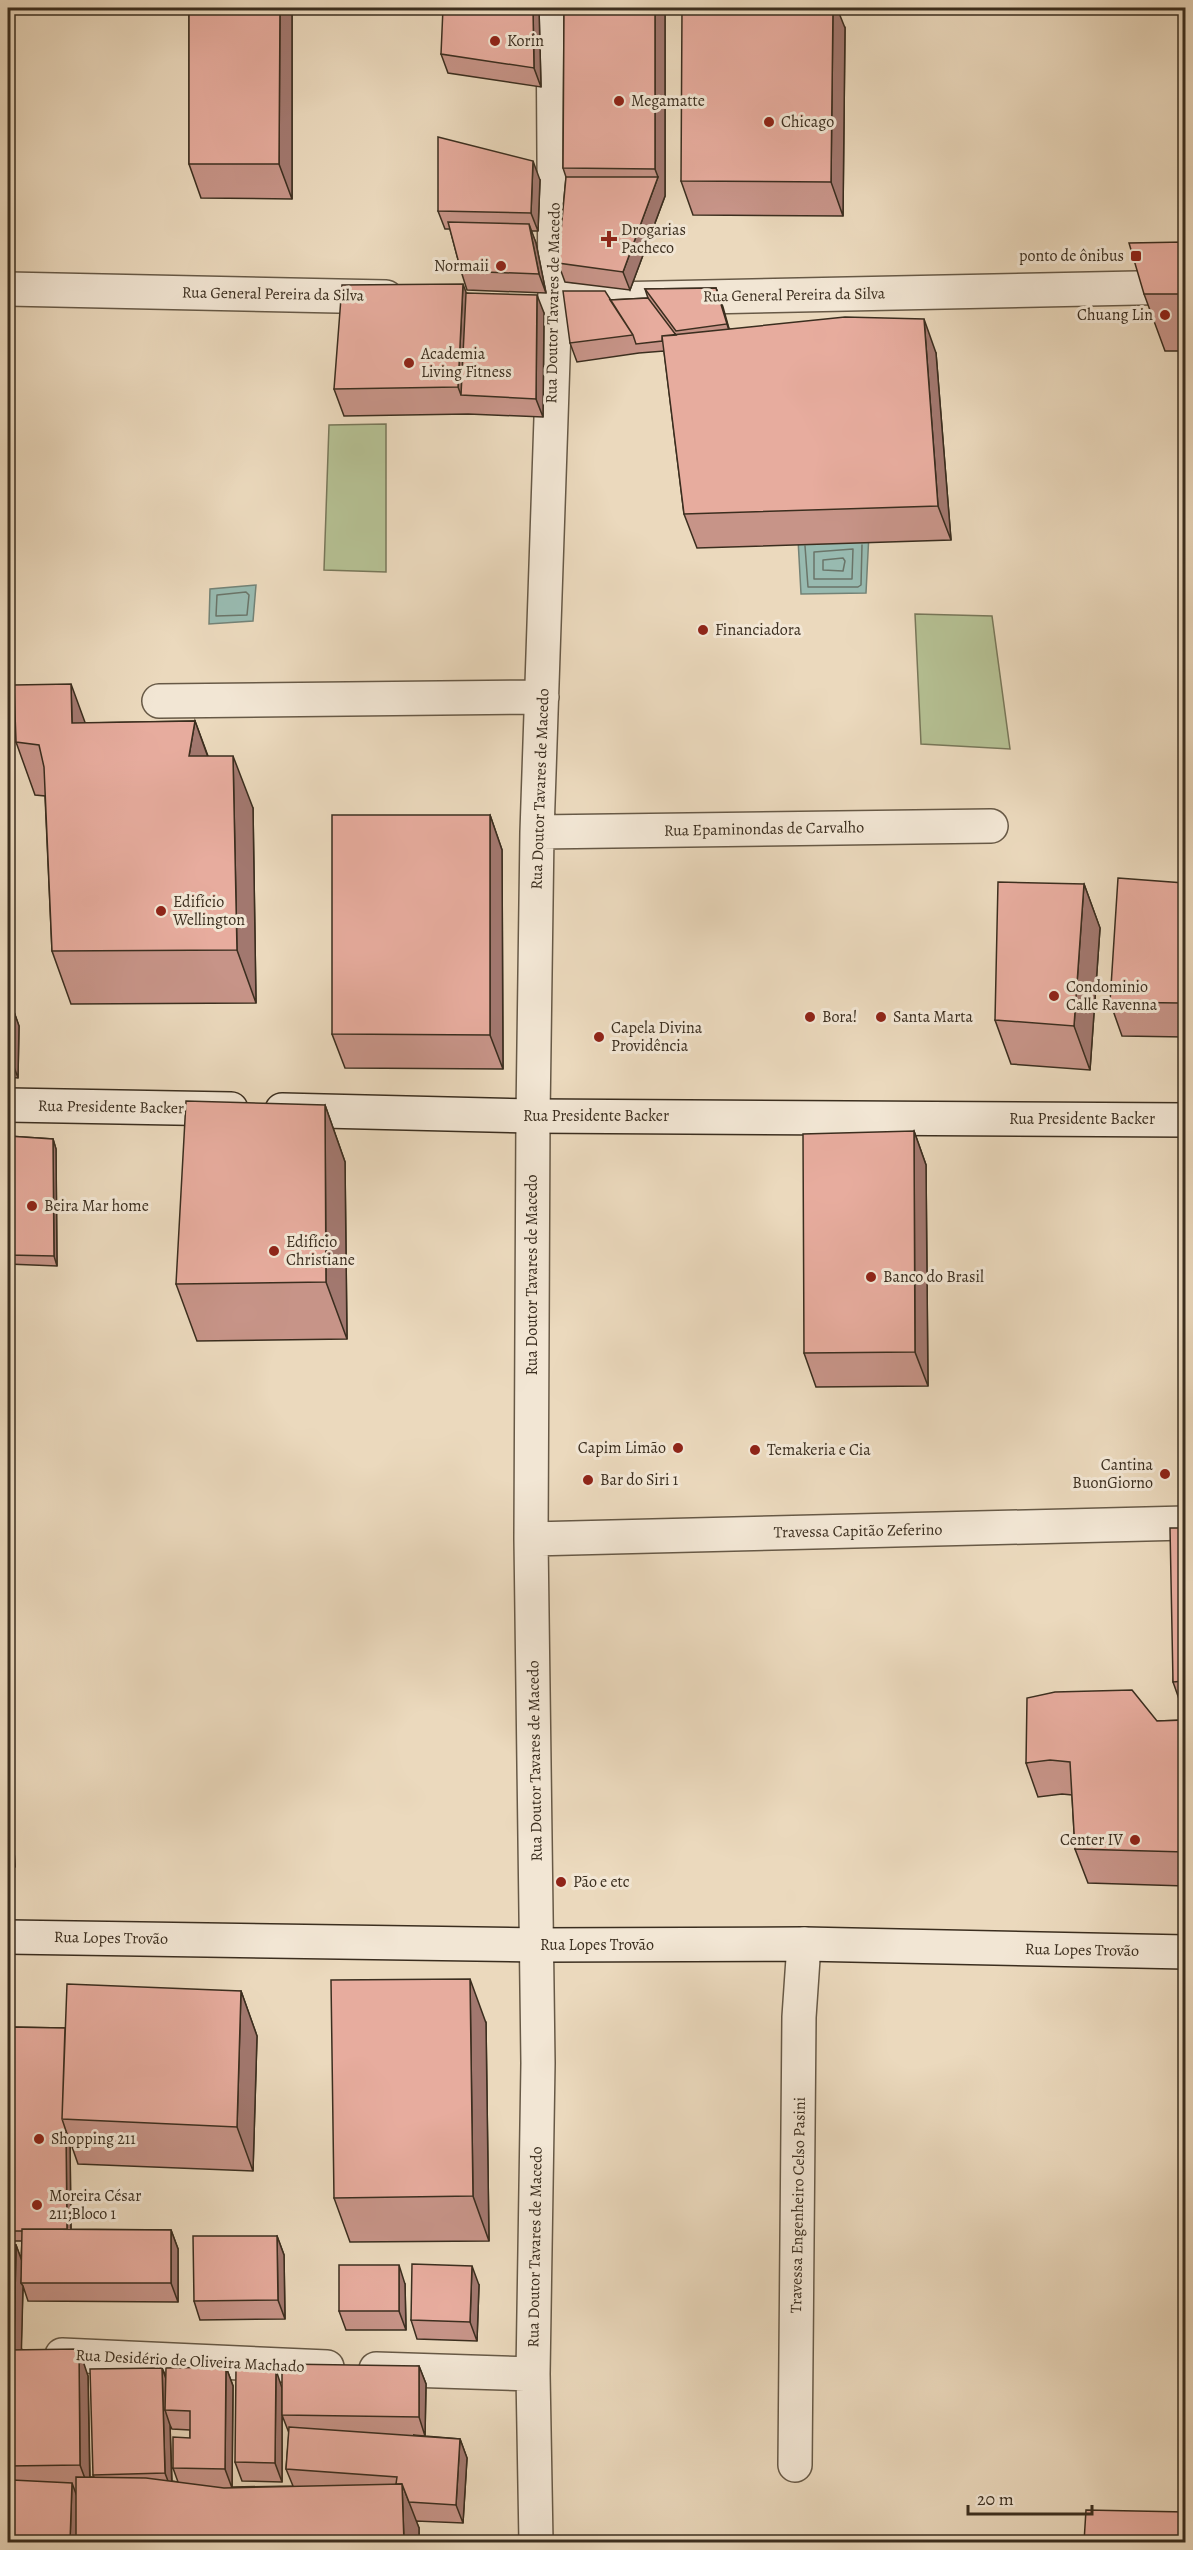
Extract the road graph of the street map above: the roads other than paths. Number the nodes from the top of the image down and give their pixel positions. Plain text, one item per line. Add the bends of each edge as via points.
1 (553, 8) edge
2 (1185, 287) edge
3 (8, 289) edge
4 (412, 297) edge
5 (520, 299) edge
6 (555, 300) junction
7 (542, 697) junction
8 (159, 701) dead end
9 (991, 826) dead end
10 (537, 832) junction
11 (8, 1105) edge
12 (533, 1116) junction
13 (1185, 1120) edge
14 (1185, 1523) edge
15 (531, 1539) junction
16 (8, 1936) edge
17 (804, 1944) junction
18 (538, 1945) junction
19 (1185, 1952) edge
20 (62, 2355) edge
21 (533, 2374) junction
22 (795, 2465) dead end
23 (536, 2542) edge

1 - 6 street, Rua Doutor Tavares de Macedo
2 - 6 street, Rua General Pereira da Silva
3 - 4 street, Rua General Pereira da Silva
5 - 6 street, Rua General Pereira da Silva
6 - 7 street, Rua Doutor Tavares de Macedo
7 - 8 street
7 - 10 street, Rua Doutor Tavares de Macedo
9 - 10 street, Rua Epaminondas de Carvalho
10 - 12 street, Rua Doutor Tavares de Macedo
11 - 12 street, Rua Presidente Backer
12 - 13 street, Rua Presidente Backer
12 - 15 street, Rua Doutor Tavares de Macedo
14 - 15 street, Travessa Capitão Zeferino
15 - 18 street, Rua Doutor Tavares de Macedo
16 - 18 street, Rua Lopes Trovão
17 - 18 street, Rua Lopes Trovão
17 - 19 street, Rua Lopes Trovão
17 - 22 street, Travessa Engenheiro Celso Pasini via 799,2017
18 - 21 street, Rua Doutor Tavares de Macedo
20 - 21 street, Rua Desidério de Oliveira Machado
21 - 23 street, Rua Doutor Tavares de Macedo

